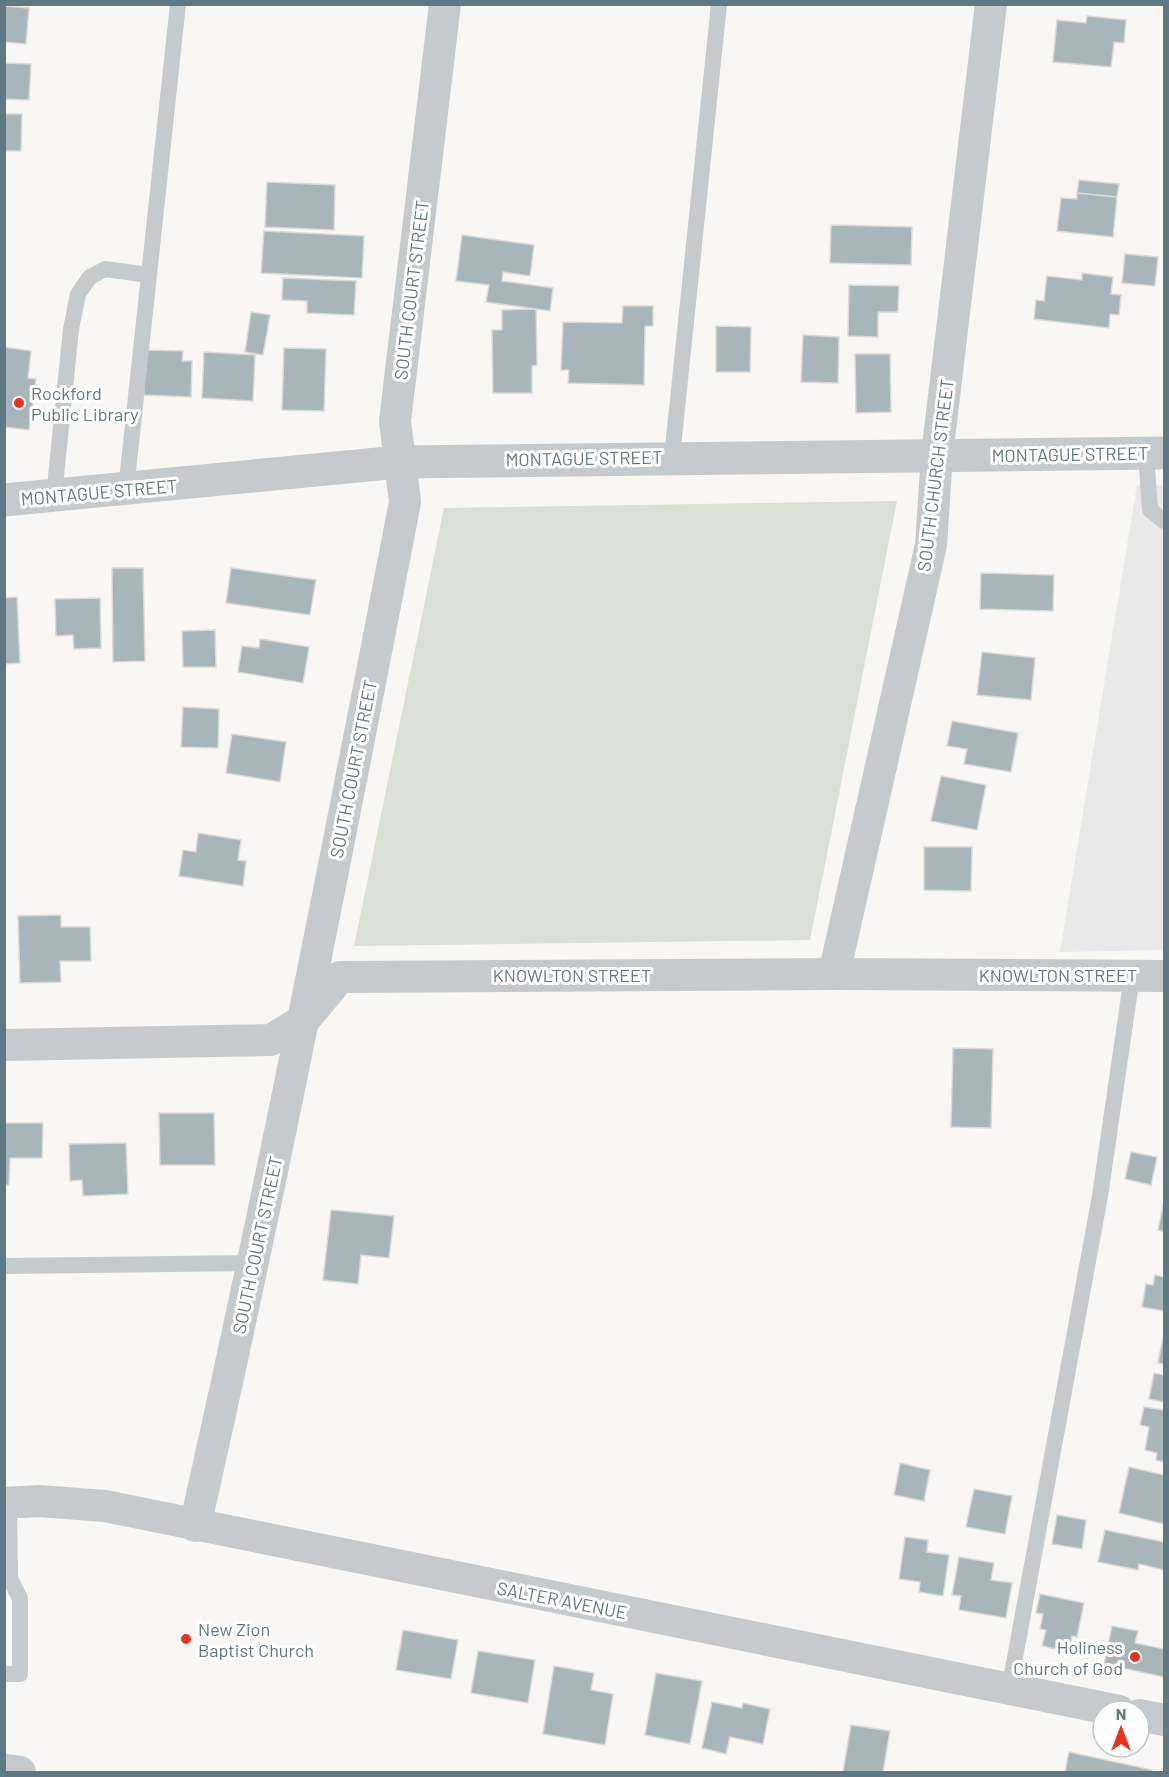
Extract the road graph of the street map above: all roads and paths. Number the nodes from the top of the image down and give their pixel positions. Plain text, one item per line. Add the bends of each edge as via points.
1 (178, 4) edge
2 (445, 4) edge
3 (719, 4) edge
4 (991, 4) edge
5 (149, 275) junction
6 (1155, 453) edge
7 (937, 455) junction
8 (672, 457) junction
9 (399, 462) junction
10 (126, 490) junction
11 (54, 496) junction
12 (4, 500) edge
13 (1164, 521) edge
14 (834, 974) junction
15 (1132, 976) junction
16 (1164, 976) edge
17 (305, 1019) junction
18 (4, 1045) edge
19 (254, 1263) junction
20 (4, 1266) edge
21 (7, 1503) edge
22 (195, 1526) junction
23 (7, 1578) edge
24 (4, 1674) edge
25 (1009, 1690) junction
26 (1091, 1706) edge
27 (4, 1770) edge
28 (20, 1773) edge

1 - 5 lane
2 - 9 street, SOUTH COURT STREET via 395,421
3 - 8 lane
4 - 7 street, SOUTH CHURCH STREET
5 - 10 lane
5 - 11 lane via 105,269 90,277 78,294
6 - 7 street, MONTAGUE STREET
6 - 13 lane via 1150,510
7 - 8 street, MONTAGUE STREET
7 - 14 street, SOUTH CHURCH STREET via 931,545
8 - 9 street, MONTAGUE STREET
9 - 10 street, MONTAGUE STREET
9 - 17 street, SOUTH COURT STREET via 405,502
10 - 11 street, MONTAGUE STREET
11 - 12 street, MONTAGUE STREET
14 - 15 street, KNOWLTON STREET
14 - 17 street, KNOWLTON STREET via 340,977
15 - 16 street, KNOWLTON STREET
15 - 25 lane via 1098,1207
17 - 18 street, KNOWLTON STREET via 271,1040
17 - 19 street, SOUTH COURT STREET
19 - 20 lane
19 - 22 street, SOUTH COURT STREET
21 - 22 street, SALTER AVENUE via 105,1506
21 - 23 lane
22 - 25 street, SALTER AVENUE
23 - 24 lane via 20,1599 20,1674
25 - 26 street, SALTER AVENUE
27 - 28 street

